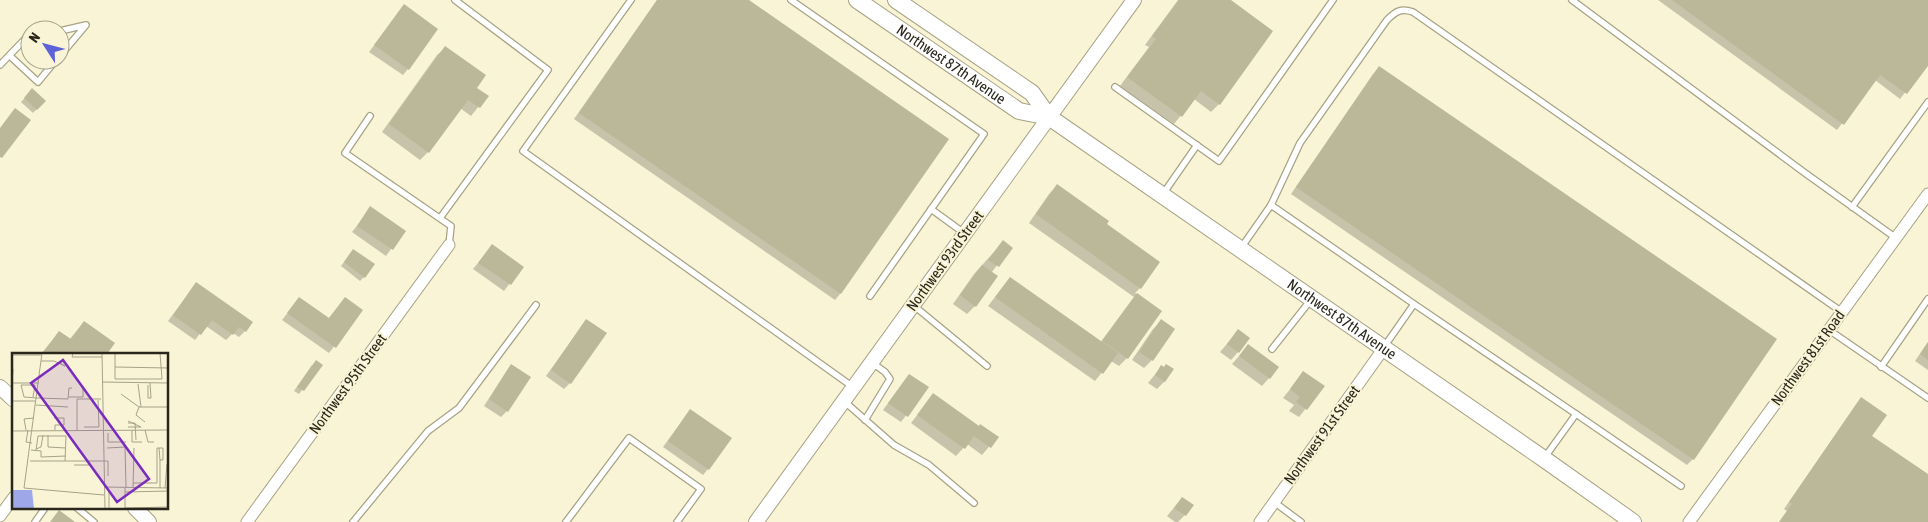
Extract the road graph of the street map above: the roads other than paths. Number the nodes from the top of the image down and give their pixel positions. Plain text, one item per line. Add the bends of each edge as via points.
1 (455, 0) edge
2 (631, 0) edge
3 (790, 0) edge
4 (857, 0) edge
5 (896, 0) edge
6 (1134, 0) edge
7 (1333, 0) edge
8 (1572, 0) edge
9 (70, 29) edge
10 (70, 44) edge
11 (20, 45) edge
12 (10, 56) junction
13 (20, 65) edge
14 (0, 66) edge
15 (25, 70) edge
16 (48, 70) edge
17 (1116, 87) dead end
18 (1928, 102) edge
19 (370, 116) dead end
20 (1049, 118) junction
21 (1197, 145) junction
22 (1928, 194) edge
23 (1162, 195) junction
24 (1271, 205) junction
25 (1852, 207) junction
26 (931, 209) junction
27 (440, 218) junction
28 (964, 234) junction
29 (1896, 238) junction
30 (450, 245) joint
31 (1240, 249) junction
32 (870, 296) dead end
33 (1312, 299) junction
34 (1928, 299) edge
35 (1414, 304) junction
36 (536, 305) dead end
37 (913, 305) junction
38 (1842, 312) junction
39 (1828, 330) junction
40 (1384, 348) junction
41 (1272, 349) dead end
42 (871, 362) junction
43 (987, 366) dead end
44 (1881, 367) junction
45 (0, 387) edge
46 (853, 387) junction
47 (12, 398) edge
48 (1928, 398) edge
49 (843, 400) junction
50 (1576, 414) junction
51 (865, 420) junction
52 (1544, 459) junction
53 (1681, 486) dead end
54 (12, 500) edge
55 (1274, 502) junction
56 (974, 503) dead end
57 (44, 510) edge
58 (79, 510) edge
59 (136, 510) edge
60 (0, 516) edge
61 (35, 522) edge
62 (94, 522) edge
63 (149, 522) edge
64 (247, 522) edge
65 (353, 522) edge
66 (566, 522) edge
67 (677, 522) edge
68 (756, 522) edge
69 (1260, 522) edge
70 (1301, 522) edge
71 (1633, 522) edge
72 (1689, 522) edge

1 - 27 lane via 548,70
2 - 46 lane via 523,151
3 - 26 lane via 984,134
4 - 20 main road, Northwest 87th Avenue via 1019,111
5 - 20 main road, Northwest 87th Avenue via 1032,93
6 - 20 street, Northwest 93rd Street
7 - 21 lane via 1219,161
8 - 25 lane
9 - 10 lane via 86,25
11 - 12 lane
12 - 13 lane
12 - 14 lane
15 - 16 lane via 38,82
17 - 21 lane
18 - 25 lane
19 - 27 lane via 345,152
20 - 23 main road, Northwest 87th Avenue
20 - 28 street, Northwest 93rd Street
21 - 23 lane
22 - 29 street, Northwest 81st Road
23 - 31 main road, Northwest 87th Avenue
24 - 31 lane
24 - 35 lane
24 - 38 lane via 1312,124 1387,20 1404,9 1413,12
25 - 29 lane
26 - 28 lane
26 - 32 lane
27 - 30 lane via 451,226
28 - 37 street, Northwest 93rd Street
29 - 38 street, Northwest 81st Road
30 - 64 street, Northwest 95th Street
31 - 33 main road, Northwest 87th Avenue
33 - 40 main road, Northwest 87th Avenue
33 - 41 lane
34 - 44 lane
35 - 40 lane
35 - 50 lane
36 - 65 lane via 459,408 428,431
37 - 42 street, Northwest 93rd Street
37 - 43 lane
38 - 39 street, Northwest 81st Road
39 - 44 lane
39 - 72 street, Northwest 81st Road
40 - 52 main road, Northwest 87th Avenue
40 - 55 street, Northwest 91st Street
42 - 46 street, Northwest 93rd Street
42 - 51 lane via 886,372 890,379
44 - 48 lane
45 - 47 street
46 - 49 street, Northwest 93rd Street
49 - 51 lane
49 - 68 street, Northwest 93rd Street
50 - 52 lane
50 - 53 lane
51 - 56 lane via 894,445 930,466
52 - 71 main road, Northwest 87th Avenue
54 - 60 street
55 - 69 street, Northwest 91st Street
55 - 70 lane
57 - 61 lane
58 - 62 lane
59 - 63 street
66 - 67 lane via 629,438 701,489

